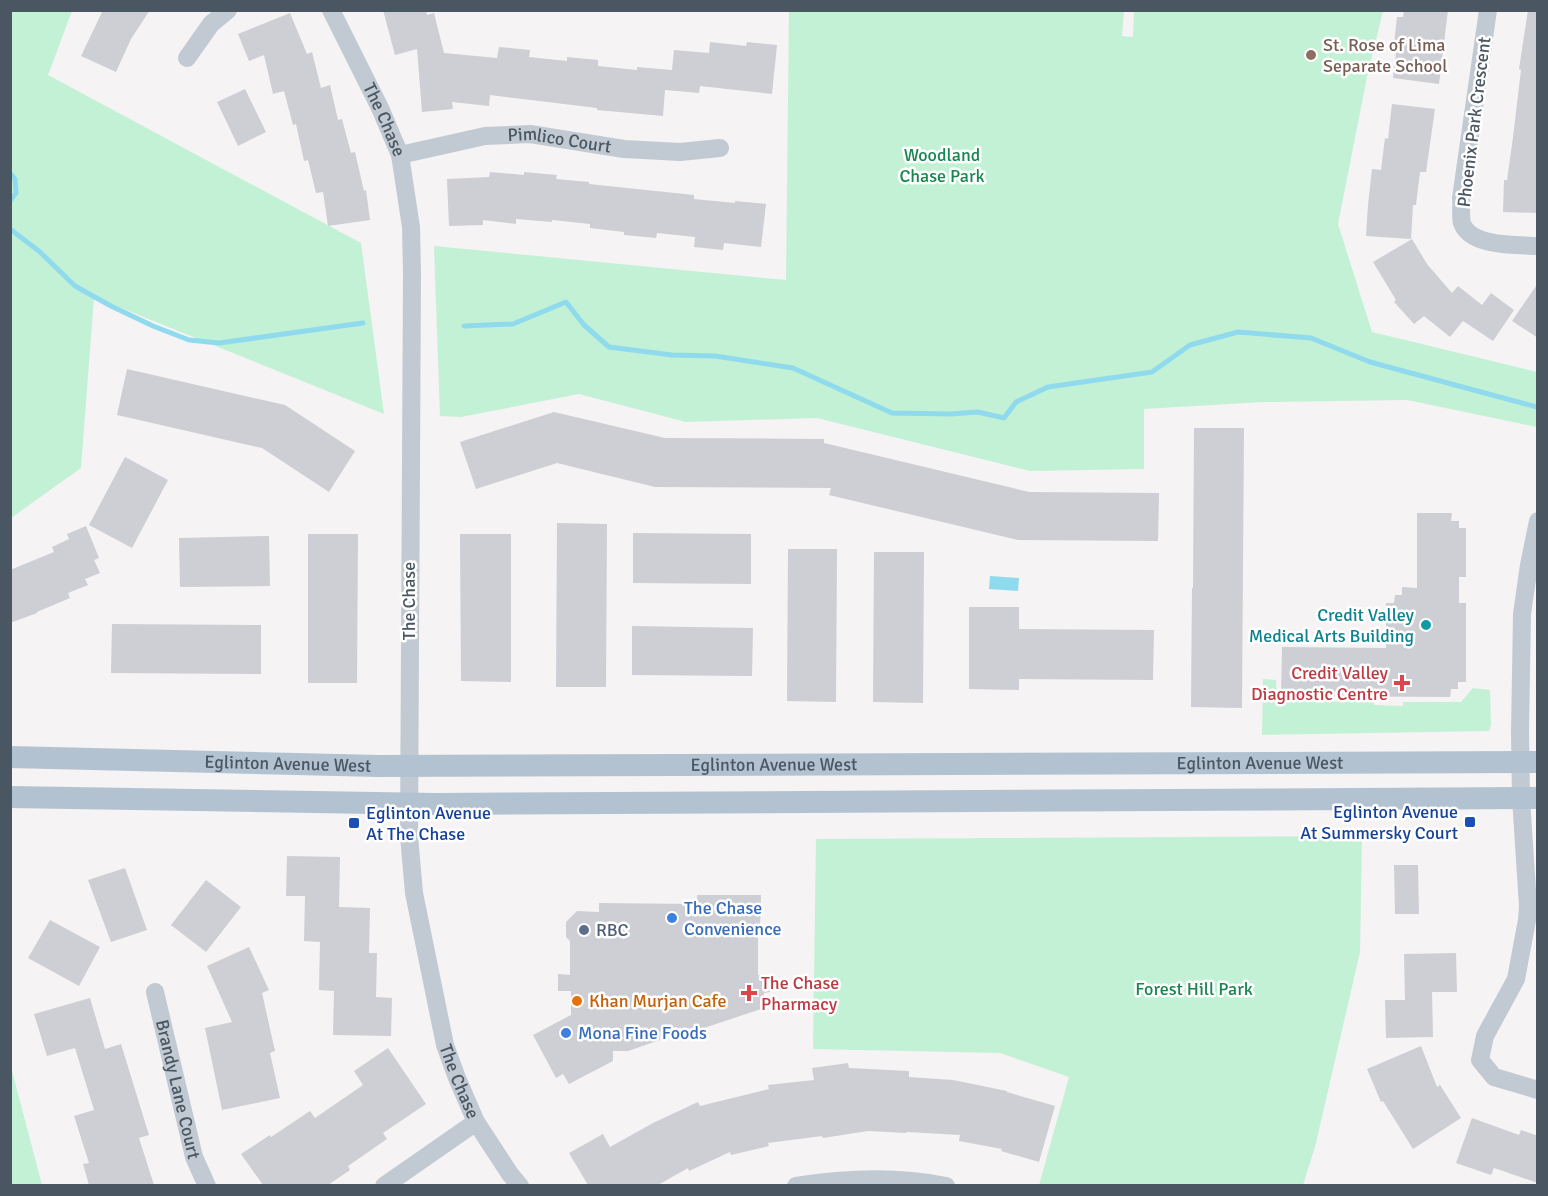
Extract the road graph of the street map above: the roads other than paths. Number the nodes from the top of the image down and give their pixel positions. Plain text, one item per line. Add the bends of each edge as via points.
1 (228, 10) edge
2 (331, 10) edge
3 (1488, 10) edge
4 (187, 58) dead end
5 (720, 148) dead end
6 (400, 155) junction
7 (1538, 246) edge
8 (1538, 521) edge
9 (10, 757) edge
10 (1529, 762) edge
11 (409, 766) junction
12 (10, 797) edge
13 (1529, 798) edge
14 (409, 803) junction
15 (155, 992) dead end
16 (1538, 1090) edge
17 (476, 1122) junction
18 (207, 1185) edge
19 (384, 1185) edge
20 (520, 1185) edge
21 (796, 1185) edge
22 (946, 1185) edge

1 - 4 street via 211,24
2 - 6 street, The Chase
3 - 7 street, Phoenix Park Crescent via 1461,198 1462,223 1473,237
5 - 6 street, Pimlico Court via 680,152 624,149 530,134 485,136
6 - 11 street, The Chase via 411,227 412,273
8 - 10 street via 1522,614 1520,732
9 - 11 main road, Eglinton Avenue West
10 - 11 main road, Eglinton Avenue West
10 - 13 street
11 - 14 street, The Chase
12 - 14 main road, Eglinton Avenue West
13 - 14 main road, Eglinton Avenue West
13 - 16 street via 1527,920 1516,979 1485,1036 1480,1060 1494,1077
14 - 17 street, The Chase via 414,892 431,980 445,1045
15 - 18 street, Brandy Lane Court via 195,1157
17 - 19 street
17 - 20 street, The Chase
21 - 22 street via 859,1179

